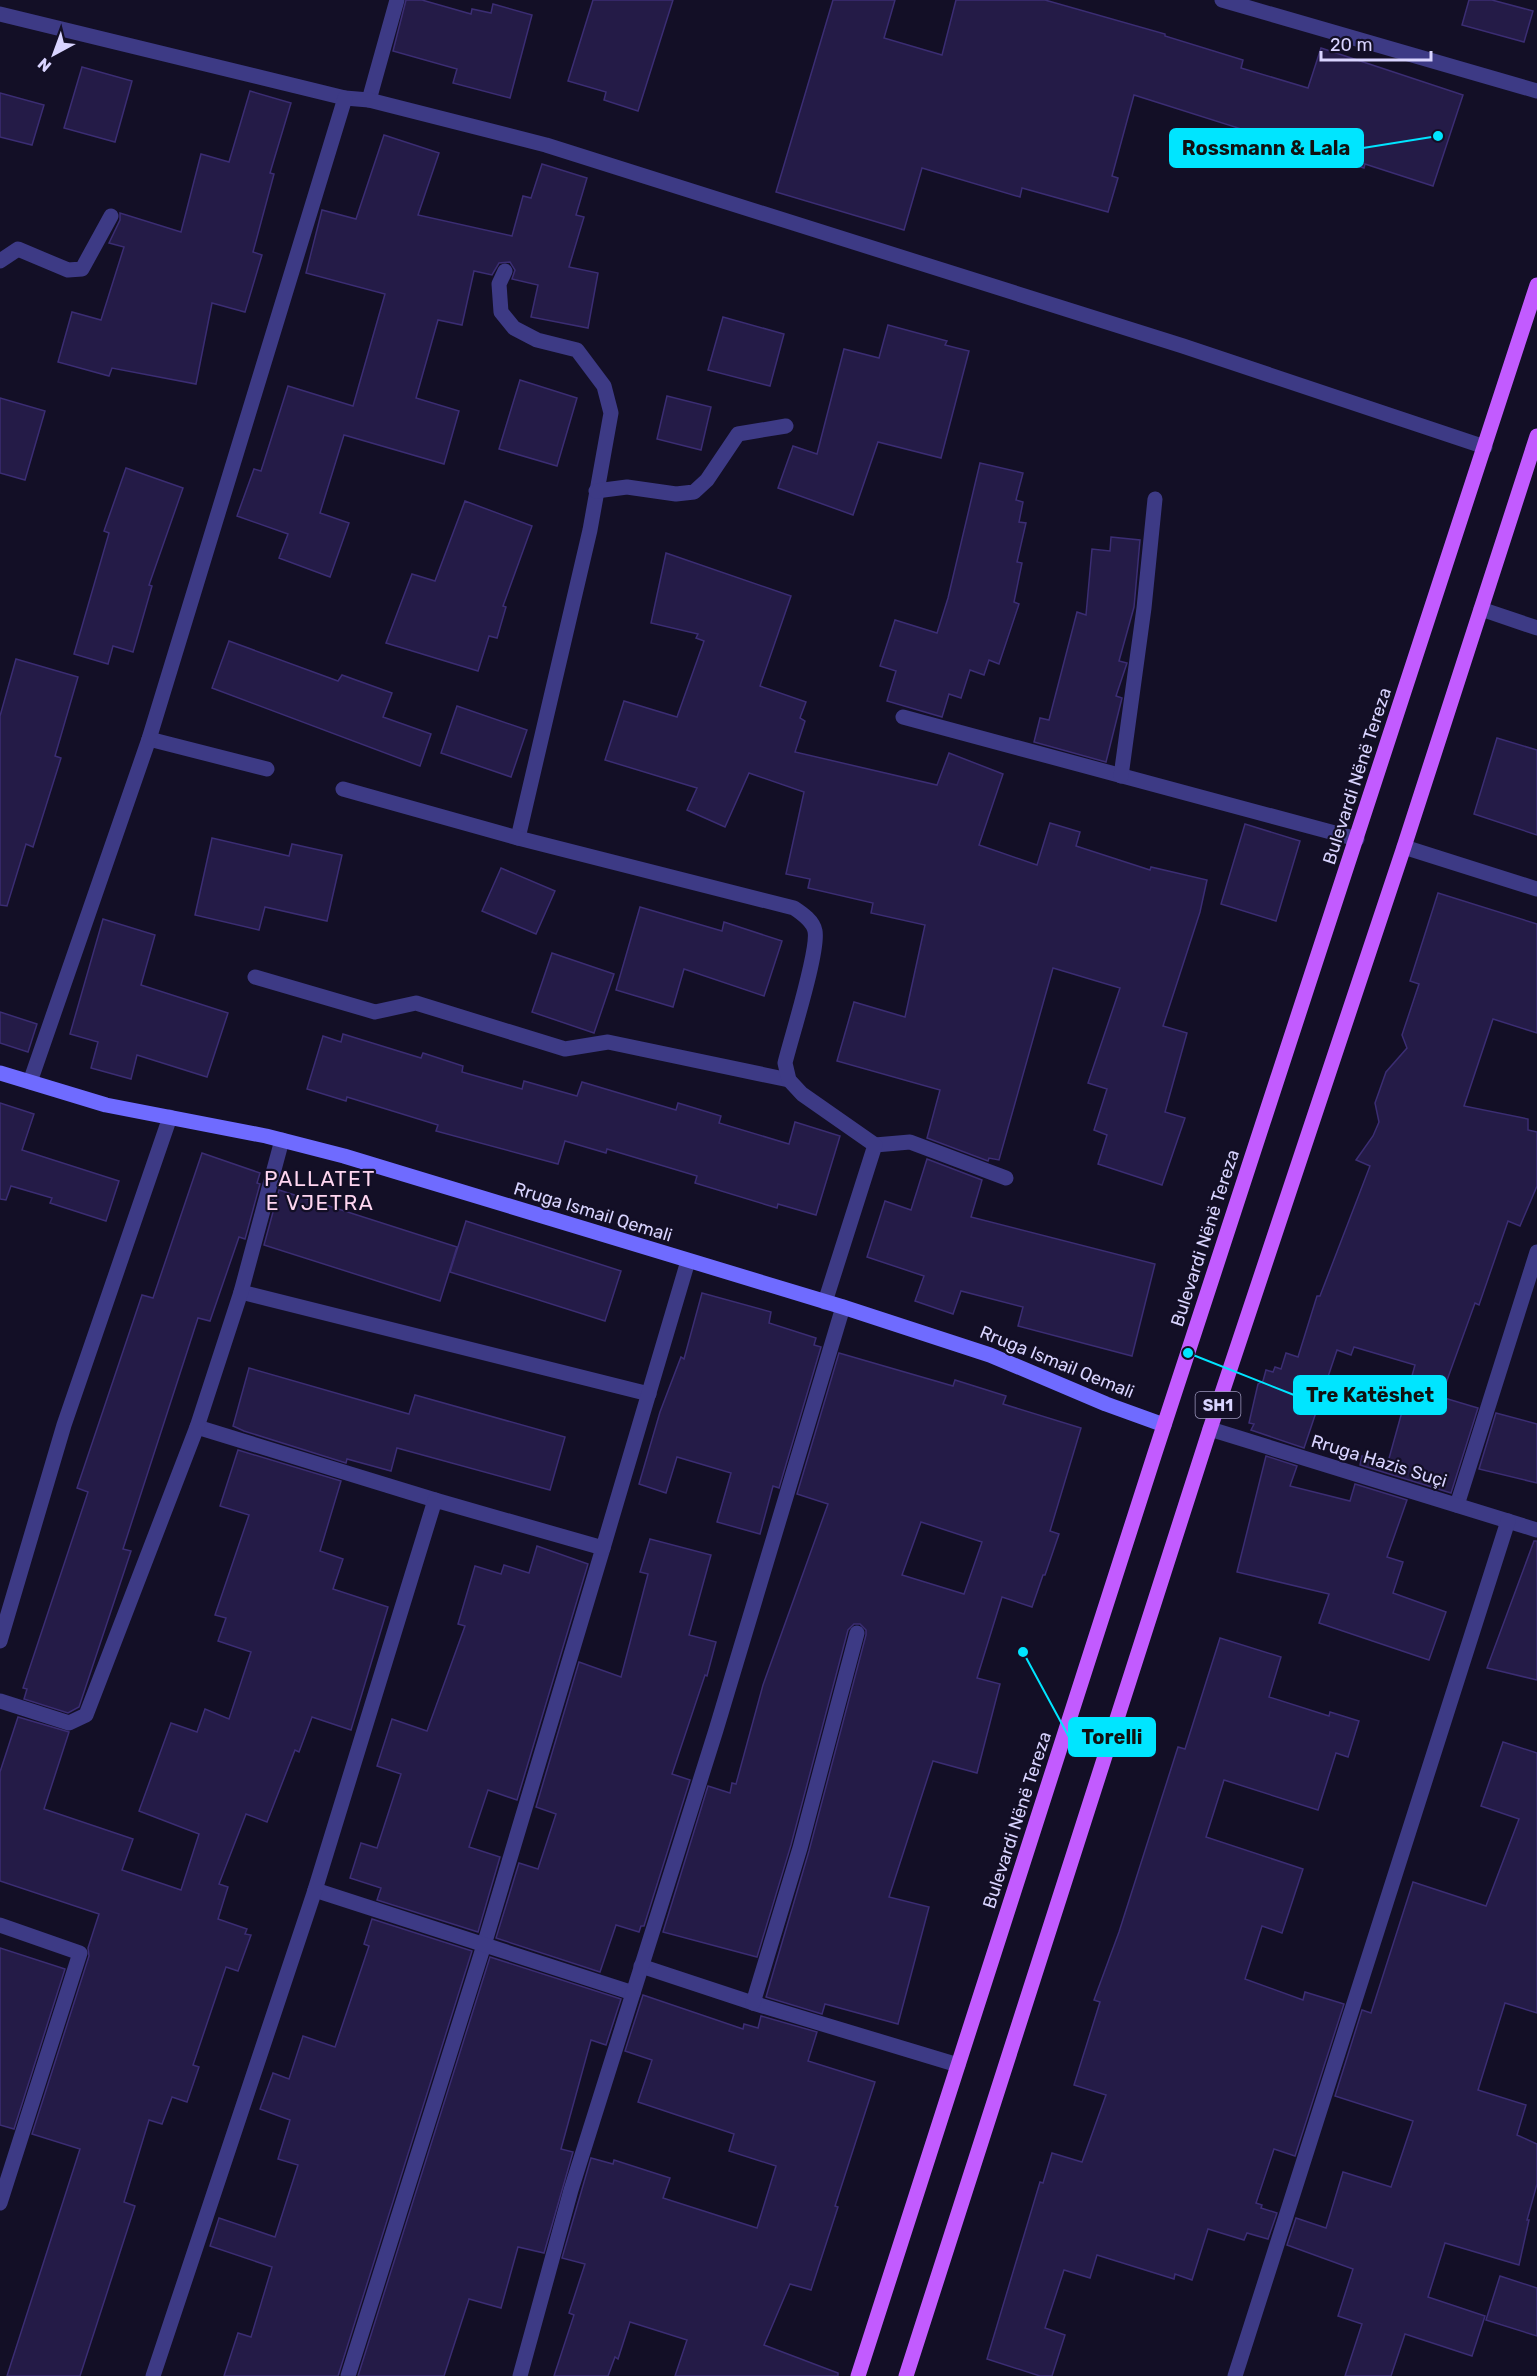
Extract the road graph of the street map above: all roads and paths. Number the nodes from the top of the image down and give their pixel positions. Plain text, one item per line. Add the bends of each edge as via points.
1 (398, 0) edge
2 (1222, 0) edge
3 (0, 14) edge
4 (1537, 91) edge
5 (345, 98) junction
6 (369, 100) junction
7 (111, 216) dead end
8 (0, 261) edge
9 (505, 271) dead end
10 (1537, 285) edge
11 (786, 426) dead end
12 (1537, 436) edge
13 (1485, 447) junction
14 (596, 491) junction
15 (1155, 499) dead end
16 (1481, 609) junction
17 (1537, 628) edge
18 (903, 717) dead end
19 (149, 739) junction
20 (267, 769) dead end
21 (1120, 776) junction
22 (343, 789) dead end
23 (518, 838) junction
24 (1357, 839) junction
25 (1404, 847) junction
26 (1537, 889) edge
27 (255, 977) dead end
28 (0, 1073) edge
29 (789, 1080) junction
30 (30, 1082) junction
31 (170, 1117) junction
32 (282, 1140) junction
33 (875, 1145) junction
34 (1006, 1178) dead end
35 (1537, 1252) edge
36 (688, 1261) junction
37 (241, 1292) junction
38 (825, 1302) junction
39 (843, 1307) junction
40 (649, 1394) junction
41 (1164, 1425) junction
42 (197, 1427) junction
43 (1210, 1429) junction
44 (435, 1500) junction
45 (1457, 1505) junction
46 (1508, 1521) junction
47 (1537, 1530) edge
48 (603, 1548) junction
49 (857, 1633) dead end
50 (0, 1641) edge
51 (0, 1701) edge
52 (315, 1890) junction
53 (0, 1925) edge
54 (484, 1945) junction
55 (641, 1966) junction
56 (633, 1993) junction
57 (753, 2003) junction
58 (958, 2066) junction
59 (0, 2203) edge
60 (153, 2376) edge
61 (348, 2376) edge
62 (520, 2376) edge
63 (858, 2376) edge
64 (906, 2376) edge
65 (1235, 2376) edge

1 - 6 street
2 - 4 street
3 - 5 street
5 - 6 street
5 - 19 street
6 - 13 street via 546,145 1184,346
7 - 8 street via 82,269 68,270 18,249
9 - 14 street via 499,284 501,312 514,328 537,340 577,350 604,386 611,413
10 - 13 main road, Bulevardi Nënë Tereza / SH1
11 - 14 street via 738,434 707,480 694,492 676,494 627,487
12 - 16 main road, SH1
13 - 24 main road, Bulevardi Nënë Tereza / SH1
14 - 23 street
15 - 21 street
16 - 17 street
16 - 25 main road, SH1
18 - 21 street
19 - 20 street
19 - 30 street
21 - 24 street
22 - 23 street
23 - 29 street via 794,908 807,916 815,931 814,952 785,1063
24 - 41 main road, Bulevardi Nënë Tereza / SH1
25 - 26 street
25 - 43 main road, SH1
27 - 29 street via 375,1012 416,1003 565,1049 608,1042
28 - 30 street, Rruga Ismail Qemali
29 - 33 street via 802,1094
30 - 31 street, Rruga Ismail Qemali via 106,1105
31 - 32 street, Rruga Ismail Qemali
31 - 50 street via 64,1425
32 - 36 street, Rruga Ismail Qemali
32 - 37 street
33 - 34 street via 910,1142
33 - 38 street
35 - 45 street
36 - 38 street, Rruga Ismail Qemali
36 - 40 street
37 - 40 street
37 - 42 street
38 - 39 street, Rruga Ismail Qemali
39 - 41 street, Rruga Ismail Qemali via 990,1355
39 - 55 street
40 - 48 street
41 - 58 main road, Bulevardi Nënë Tereza / SH1
42 - 44 street
42 - 51 street via 86,1715 69,1723
43 - 45 street, Rruga Hazis Suçi
43 - 64 main road, SH1
44 - 48 street
44 - 52 street
45 - 46 street, Rruga Hazis Suçi
46 - 47 street, Rruga Hazis Suçi
46 - 65 street
48 - 54 street
49 - 57 street via 800,1848
52 - 54 street
52 - 60 street
53 - 59 street via 80,1953
54 - 56 street
54 - 61 street
55 - 56 street
55 - 57 street
56 - 62 street via 571,2190
57 - 58 street
58 - 63 main road, Bulevardi Nënë Tereza / SH1

